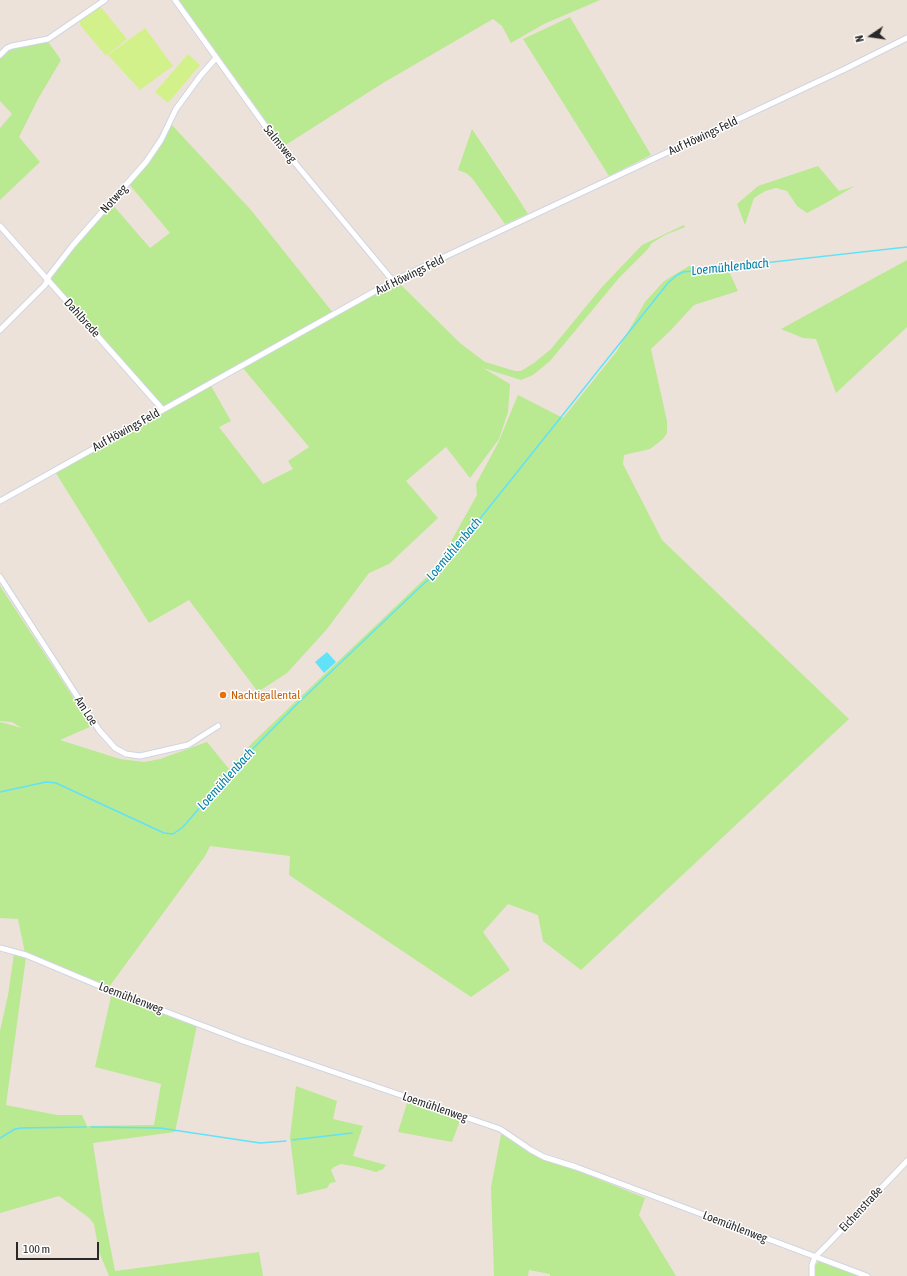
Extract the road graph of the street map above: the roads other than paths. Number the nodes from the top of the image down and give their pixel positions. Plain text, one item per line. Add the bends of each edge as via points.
1 (105, 0) edge
2 (175, 0) edge
3 (907, 38) edge
4 (0, 55) edge
5 (216, 58) junction
6 (0, 226) edge
7 (48, 280) junction
8 (393, 281) junction
9 (0, 330) edge
10 (163, 410) junction
11 (0, 501) edge
12 (0, 577) edge
13 (218, 726) dead end
14 (0, 948) edge
15 (907, 1161) edge
16 (815, 1256) junction
17 (812, 1276) edge
18 (867, 1276) edge

1 - 4 street via 48,39 12,46
2 - 5 street, Salmsweg
3 - 8 street, Auf Höwings Feld
5 - 7 street, Notweg via 176,109 161,140 146,162 73,245
5 - 8 street, Salmsweg via 271,134
6 - 7 street, Dahlbrede
7 - 9 street, Notweg
7 - 10 street, Dahlbrede
8 - 10 street, Auf Höwings Feld
10 - 11 street, Auf Höwings Feld
12 - 13 street, Am Loe via 99,730 115,748 126,754 140,756 188,745
14 - 16 street, Loemühlenweg via 26,955 243,1041 500,1130 544,1157
15 - 16 street, Eichenstraße
16 - 17 street
16 - 18 street, Loemühlenweg

